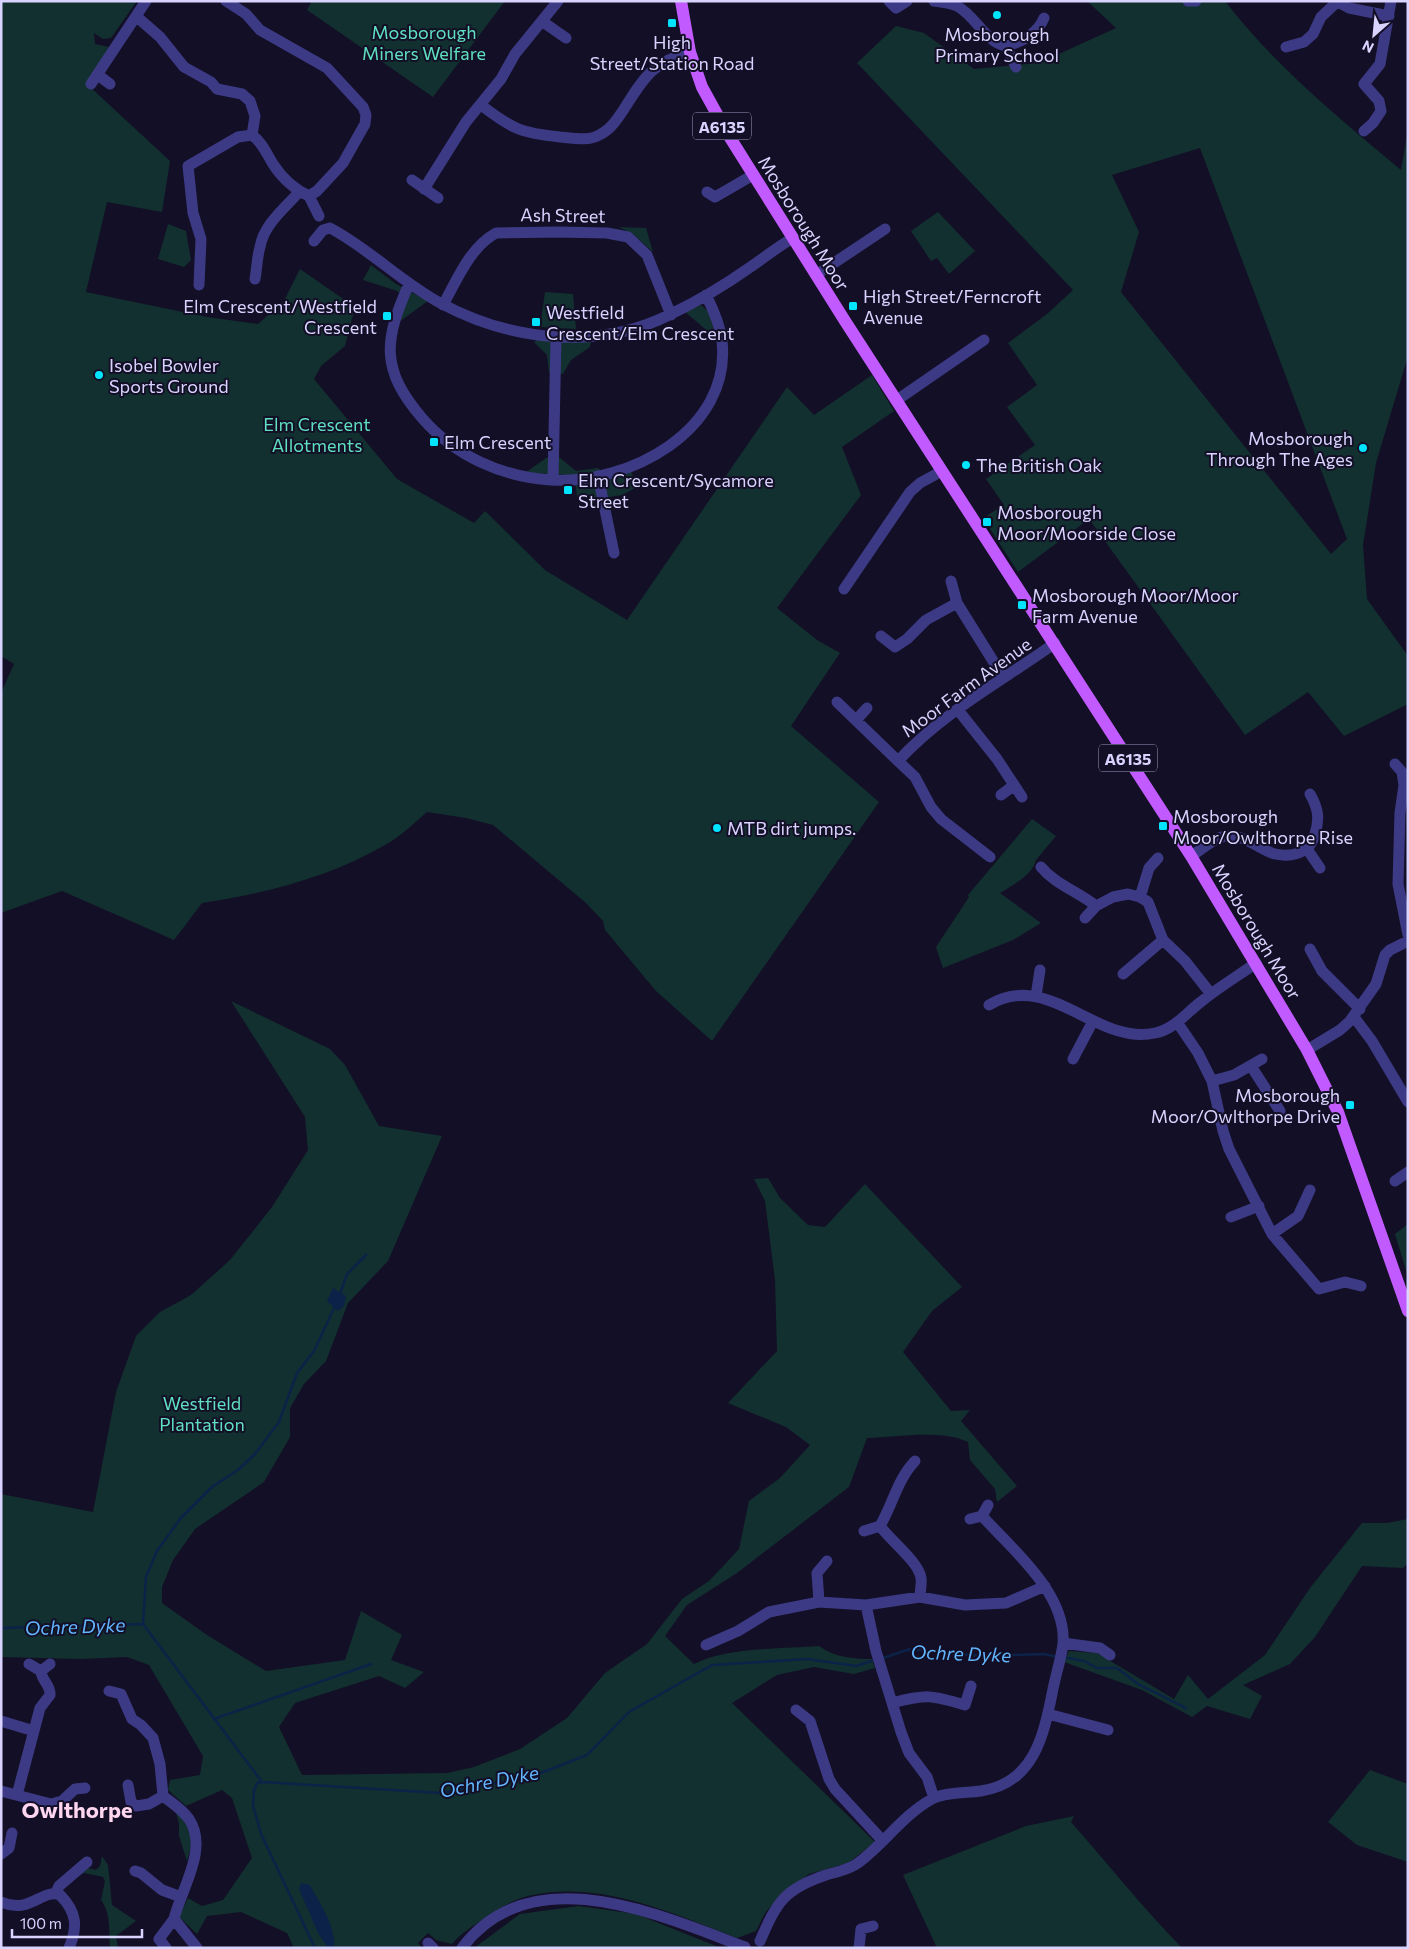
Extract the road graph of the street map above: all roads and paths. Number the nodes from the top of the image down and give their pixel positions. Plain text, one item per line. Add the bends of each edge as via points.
1 (146, 1) edge
2 (226, 1) edge
3 (558, 1) edge
4 (681, 1) edge
5 (889, 1) edge
6 (907, 1) edge
7 (934, 1) edge
8 (1188, 1) edge
9 (1196, 1) edge
10 (1391, 1) edge
11 (1336, 2) edge
12 (1389, 16) junction
13 (137, 17) junction
14 (1044, 18) dead end
15 (543, 22) junction
16 (566, 38) dead end
17 (1006, 46) junction
18 (1286, 47) dead end
19 (690, 52) junction
20 (1016, 67) dead end
21 (110, 84) dead end
22 (481, 104) junction
23 (1364, 131) dead end
24 (252, 136) junction
25 (753, 175) junction
26 (412, 180) dead end
27 (424, 189) junction
28 (707, 192) dead end
29 (304, 194) junction
30 (438, 198) dead end
31 (322, 222) junction
32 (885, 229) dead end
33 (793, 238) junction
34 (314, 241) dead end
35 (816, 276) junction
36 (255, 279) dead end
37 (409, 284) junction
38 (198, 285) dead end
39 (706, 295) junction
40 (443, 304) junction
41 (671, 315) junction
42 (556, 337) junction
43 (984, 340) dead end
44 (897, 400) junction
45 (942, 471) junction
46 (598, 476) junction
47 (552, 480) junction
48 (614, 553) dead end
49 (951, 581) dead end
50 (844, 589) dead end
51 (957, 603) junction
52 (881, 636) dead end
53 (1055, 643) junction
54 (1003, 677) junction
55 (837, 702) dead end
56 (867, 708) dead end
57 (958, 710) junction
58 (857, 719) junction
59 (898, 761) junction
60 (1395, 764) dead end
61 (1014, 786) junction
62 (1310, 794) dead end
63 (1001, 795) dead end
64 (1022, 797) dead end
65 (1404, 829) edge
66 (1307, 849) junction
67 (1191, 856) junction
68 (990, 857) dead end
69 (1158, 858) dead end
70 (1041, 867) dead end
71 (1320, 868) dead end
72 (1140, 896) junction
73 (1096, 906) junction
74 (1085, 918) dead end
75 (1408, 935) edge
76 (1163, 940) junction
77 (1408, 941) edge
78 (1310, 949) dead end
79 (1256, 963) junction
80 (1040, 970) dead end
81 (1123, 974) dead end
82 (1211, 994) junction
83 (1036, 996) junction
84 (989, 1005) dead end
85 (1357, 1013) junction
86 (1093, 1021) junction
87 (1177, 1022) junction
88 (1307, 1050) junction
89 (1073, 1059) dead end
90 (1262, 1059) dead end
91 (1251, 1066) junction
92 (1212, 1081) junction
93 (1404, 1086) edge
94 (1408, 1102) edge
95 (1280, 1110) dead end
96 (1408, 1172) edge
97 (1395, 1181) dead end
98 (1310, 1190) dead end
99 (1259, 1206) junction
100 (1231, 1217) dead end
101 (1272, 1234) junction
102 (1361, 1286) dead end
103 (1408, 1312) edge
104 (915, 1461) dead end
105 (988, 1505) dead end
106 (982, 1516) junction
107 (970, 1519) dead end
108 (880, 1526) junction
109 (864, 1531) dead end
110 (827, 1562) dead end
111 (1045, 1586) junction
112 (920, 1597) junction
113 (819, 1602) junction
114 (866, 1605) junction
115 (706, 1645) dead end
116 (1062, 1646) junction
117 (1110, 1655) dead end
118 (29, 1664) dead end
119 (971, 1686) dead end
120 (109, 1691) dead end
121 (892, 1703) junction
122 (796, 1710) dead end
123 (1048, 1714) junction
124 (1, 1721) edge
125 (1108, 1730) dead end
126 (34, 1731) junction
127 (128, 1785) dead end
128 (85, 1788) dead end
129 (1, 1791) edge
130 (18, 1795) junction
131 (163, 1796) junction
132 (934, 1798) junction
133 (12, 1833) dead end
134 (882, 1840) junction
135 (1, 1854) edge
136 (87, 1862) dead end
137 (135, 1871) dead end
138 (56, 1894) junction
139 (181, 1897) junction
140 (1, 1902) edge
141 (174, 1919) junction
142 (873, 1926) dead end
143 (764, 1944) edge
144 (745, 1947) edge
145 (69, 1948) edge
146 (166, 1948) edge
147 (197, 1948) edge
148 (462, 1948) edge
149 (859, 1948) edge

1 - 13 street
2 - 29 street via 246,14 260,30 327,68 364,107 365,124 343,163 316,191
3 - 15 street
4 - 19 main road, Mosborough Moor / A6135
5 - 6 street via 896,8
7 - 17 street via 958,7 971,16 986,34
8 - 9 street
10 - 12 street
11 - 12 street
11 - 18 street via 1321,17 1313,34 1304,42
12 - 23 street via 1380,64 1364,84 1379,101 1381,111
13 - 21 street via 121,36 94,80
13 - 24 street via 160,37 184,68 211,82 217,89 242,94 250,102 254,116
14 - 17 street via 1041,26 1031,34
15 - 16 street
15 - 22 street via 515,54
17 - 20 street
19 - 22 street via 671,57 648,73 611,126 601,135 590,138 545,135 514,128
19 - 25 main road, Mosborough Moor / A6135 via 708,101
22 - 27 street
24 - 29 street via 260,141 273,165 289,184
24 - 38 street via 238,137 188,166 193,213 201,239
25 - 28 street via 715,197
25 - 33 main road, Mosborough Moor / A6135
26 - 27 street
27 - 30 street
29 - 31 street
29 - 36 street via 281,211 265,233
31 - 34 street
31 - 37 street
32 - 35 street
33 - 35 main road, Mosborough Moor / A6135
33 - 39 street
35 - 44 main road, Mosborough Moor / A6135
37 - 40 street
37 - 47 street via 393,322 389,346 394,373 414,409 436,434 473,460 509,474
39 - 41 street
39 - 46 street via 722,341 722,372 710,402 698,421 662,451 638,464
40 - 41 street, Ash Street via 471,256 496,233 607,233 628,237 648,255
40 - 42 street via 500,327
41 - 42 street via 619,332 590,337
42 - 47 street
43 - 44 street
44 - 45 main road, Mosborough Moor / A6135
45 - 50 street via 910,492
45 - 53 main road, Mosborough Moor / A6135
46 - 47 street
46 - 48 street
49 - 51 street
51 - 52 street via 926,620 895,647
51 - 54 street
53 - 54 street, Moor Farm Avenue
53 - 67 main road, Mosborough Moor / A6135
54 - 57 street, Moor Farm Avenue
55 - 58 street, Moor Farm Avenue
56 - 58 street
57 - 59 street, Moor Farm Avenue via 928,731
57 - 61 street
58 - 59 street, Moor Farm Avenue
59 - 68 street, Moor Farm Avenue via 915,777 941,819
60 - 65 street via 1402,772 1404,785 1400,813
61 - 63 street
61 - 64 street
62 - 66 street via 1319,820 1314,840
65 - 75 street via 1398,884
66 - 67 street via 1300,853 1275,854 1232,836 1222,837
66 - 71 street
67 - 79 main road, Mosborough Moor / A6135
69 - 72 street via 1149,868
70 - 73 street via 1051,879 1081,894
72 - 73 street via 1113,897
72 - 76 street via 1148,902
73 - 74 street
76 - 81 street
76 - 82 street
77 - 85 street via 1385,955 1376,984
78 - 85 street via 1322,971
79 - 82 street
79 - 88 main road, Mosborough Moor / A6135
80 - 83 street
82 - 87 street
83 - 84 street via 1006,998
83 - 86 street via 1052,1000
85 - 88 street via 1340,1030
85 - 93 street
86 - 87 street via 1124,1034 1142,1036 1158,1033
86 - 89 street
87 - 92 street
88 - 103 main road, Mosborough Moor / A6135 via 1338,1112
90 - 91 street
91 - 92 street
91 - 95 street
92 - 99 street via 1229,1149
93 - 94 street
96 - 97 street
98 - 101 street via 1298,1216
99 - 100 street
99 - 101 street
101 - 102 street via 1320,1288 1345,1282
104 - 108 street via 901,1480
105 - 106 street
106 - 107 street
106 - 111 street
108 - 109 street
108 - 112 street via 915,1564 922,1578
110 - 113 street via 817,1573
111 - 112 street via 1006,1603 965,1605
111 - 116 street via 1060,1620
112 - 114 street
113 - 114 street
113 - 115 street via 769,1612
114 - 121 street
116 - 117 street via 1100,1648
116 - 123 street
118 - 126 street via 46,1668 50,1694 40,1708
119 - 121 street via 965,1705 934,1695
120 - 131 street via 122,1694 132,1719 153,1738
121 - 132 street via 909,1753 927,1777
122 - 134 street via 810,1721 835,1789
123 - 125 street
123 - 132 street via 1035,1754 1018,1775 989,1790
124 - 126 street
126 - 130 street
127 - 131 street via 132,1804 136,1806 149,1804
128 - 130 street via 75,1789 57,1803
129 - 130 street
131 - 139 street via 184,1814 194,1832 195,1854
132 - 134 street
133 - 135 street via 9,1848
134 - 143 street via 852,1867 800,1884 787,1894 772,1913
136 - 138 street via 59,1886
137 - 139 street via 162,1890
138 - 140 street via 22,1906
138 - 145 street via 67,1902 76,1920
139 - 141 street
141 - 146 street via 159,1940
141 - 147 street
142 - 149 street via 861,1929
143 - 144 street via 752,1941
144 - 148 street via 660,1916 614,1904 569,1899 520,1905 482,1925

